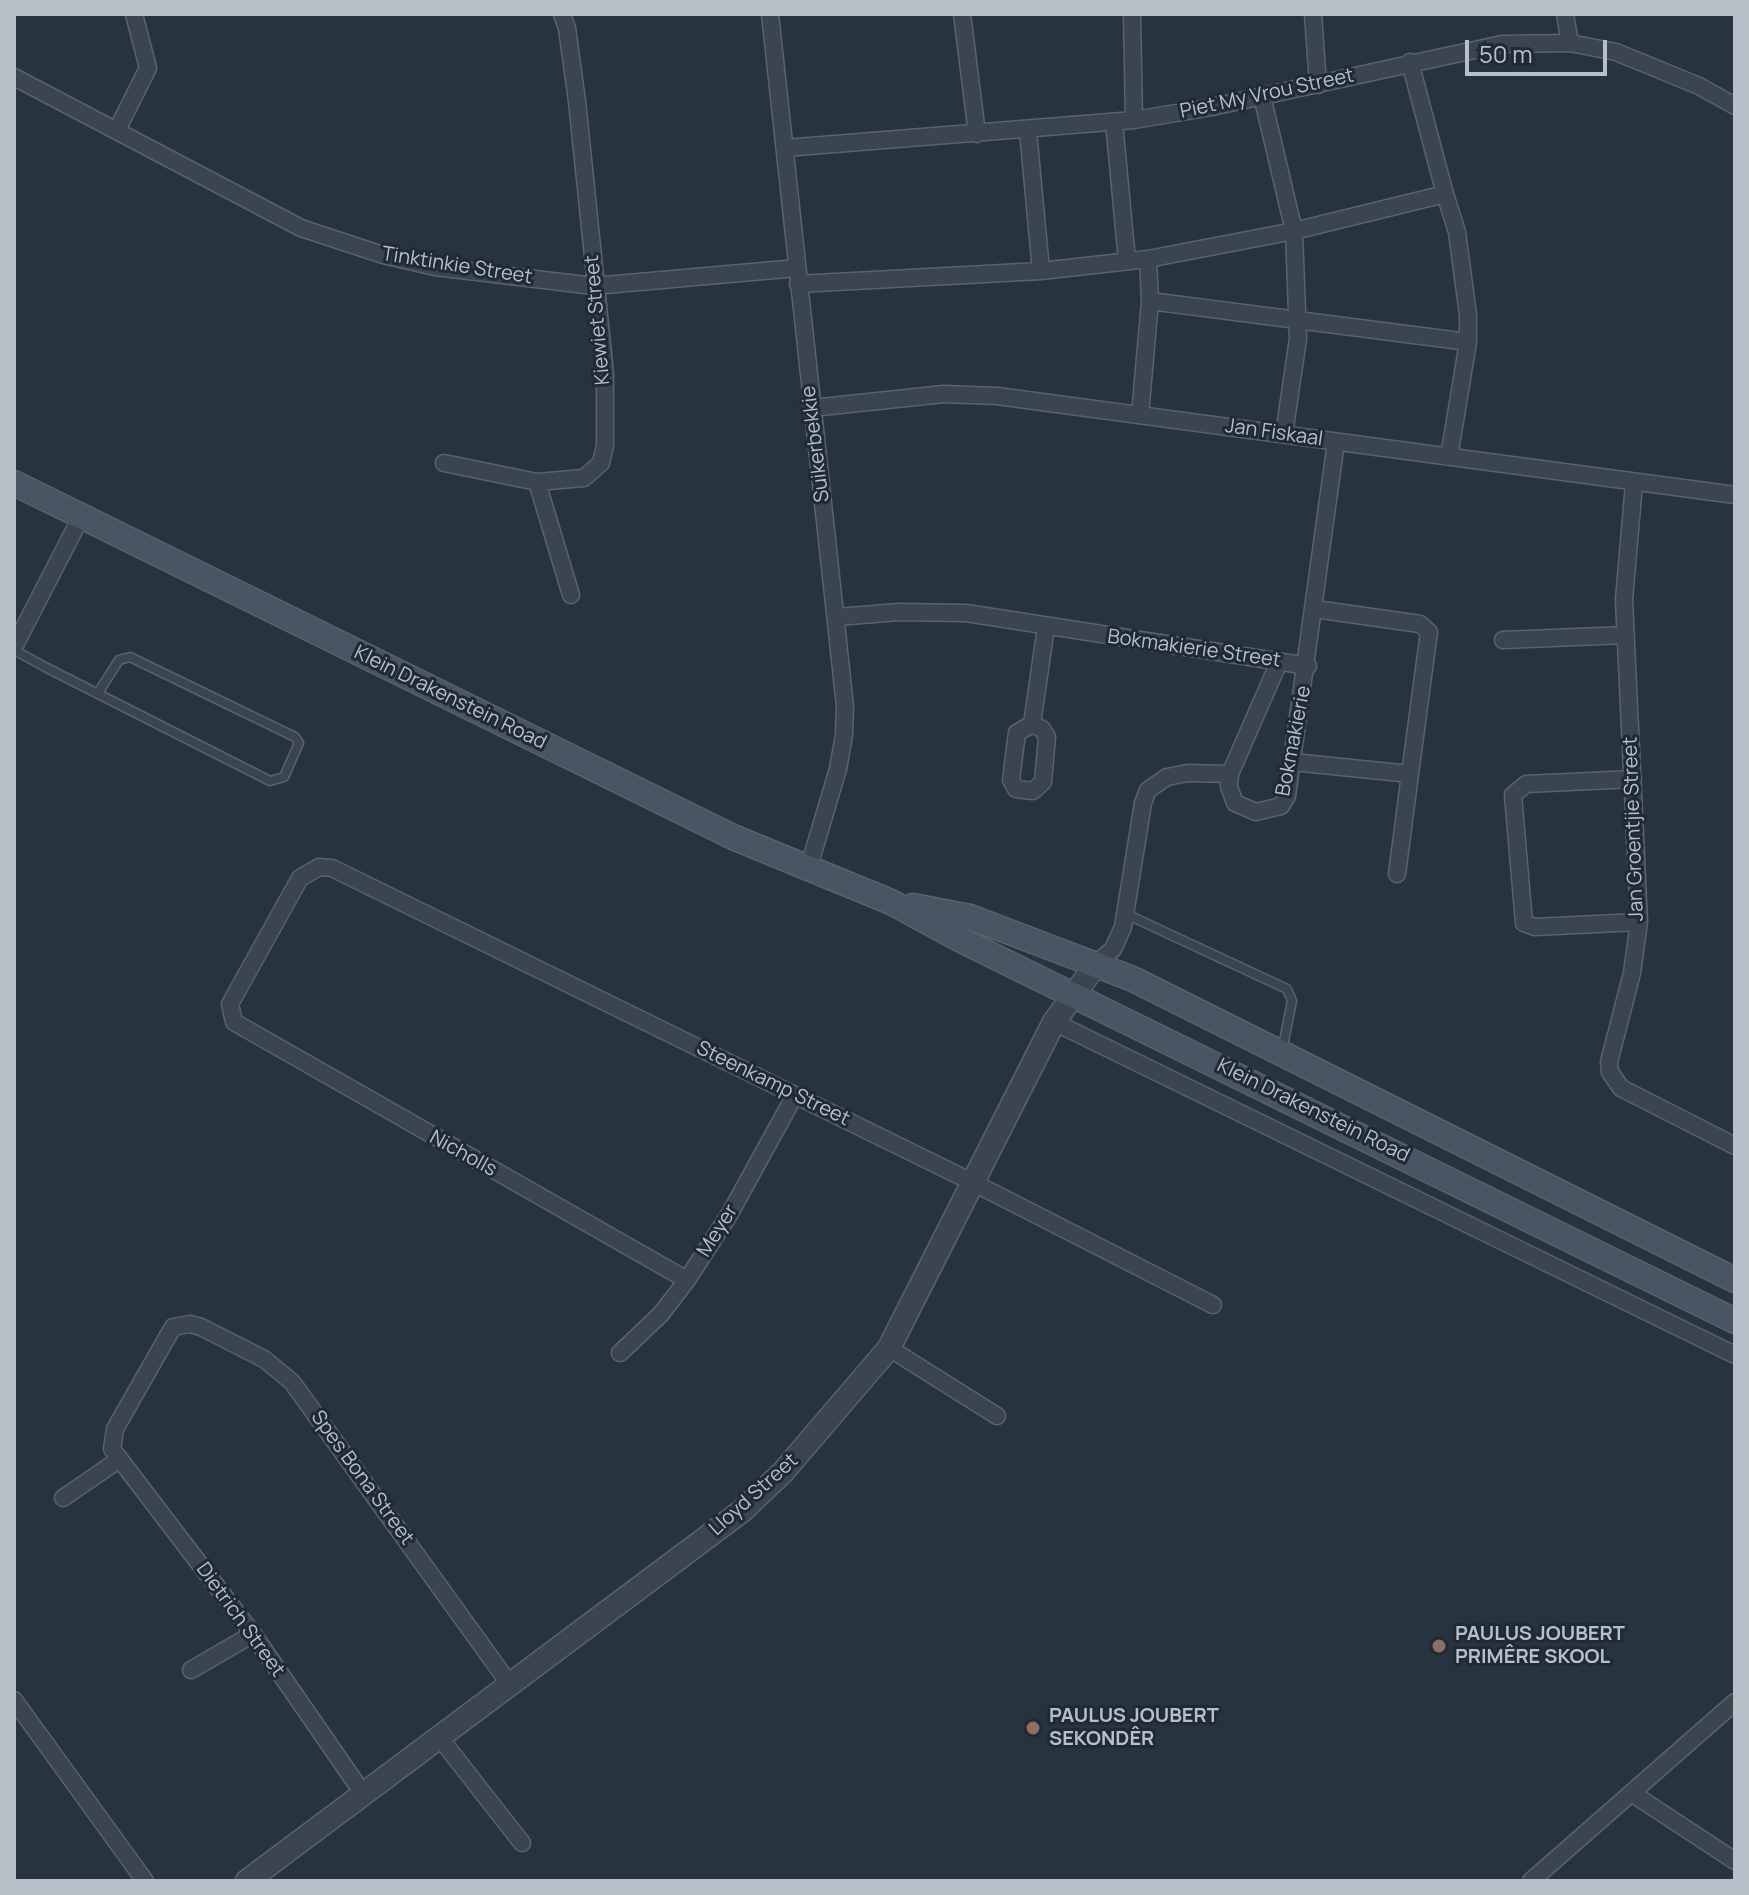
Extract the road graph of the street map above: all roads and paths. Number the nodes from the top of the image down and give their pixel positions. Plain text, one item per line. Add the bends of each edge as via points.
1 (134, 14) edge
2 (562, 14) edge
3 (770, 14) edge
4 (962, 14) edge
5 (1132, 14) edge
6 (1313, 14) edge
7 (1565, 14) edge
8 (1570, 43) junction
9 (1410, 62) junction
10 (14, 77) edge
11 (1318, 85) junction
12 (1262, 96) junction
13 (1735, 106) edge
14 (1134, 120) junction
15 (1114, 122) junction
16 (117, 130) junction
17 (1028, 131) junction
18 (977, 134) junction
19 (785, 148) junction
20 (1445, 194) junction
21 (1294, 231) junction
22 (1148, 259) junction
23 (1127, 261) junction
24 (1041, 271) junction
25 (798, 276) junction
26 (594, 286) junction
27 (1150, 301) junction
28 (1299, 322) junction
29 (1468, 342) junction
30 (812, 408) junction
31 (1140, 415) junction
32 (1284, 434) junction
33 (1336, 442) junction
34 (1449, 457) junction
35 (444, 463) dead end
36 (537, 482) junction
37 (14, 483) edge
38 (1634, 483) junction
39 (1735, 495) edge
40 (81, 517) junction
41 (571, 595) dead end
42 (1315, 609) junction
43 (837, 617) junction
44 (1046, 627) junction
45 (1626, 635) junction
46 (1503, 640) dead end
47 (14, 648) edge
48 (1279, 662) junction
49 (1308, 666) junction
50 (98, 693) junction
51 (1032, 724) dead end
52 (1293, 762) junction
53 (1230, 774) junction
54 (1410, 774) junction
55 (1633, 779) junction
56 (332, 868) joint
57 (808, 870) junction
58 (1397, 874) dead end
59 (891, 902) junction
60 (1125, 913) junction
61 (1639, 922) junction
62 (1097, 963) junction
63 (1074, 992) junction
64 (1054, 1022) junction
65 (1282, 1054) junction
66 (795, 1095) junction
67 (1735, 1146) edge
68 (972, 1182) junction
69 (687, 1280) junction
70 (1735, 1280) edge
71 (1213, 1305) dead end
72 (1735, 1321) edge
73 (889, 1348) junction
74 (620, 1353) dead end
75 (1735, 1355) edge
76 (997, 1416) dead end
77 (116, 1454) junction
78 (63, 1498) dead end
79 (253, 1634) junction
80 (191, 1670) dead end
81 (511, 1686) junction
82 (14, 1700) edge
83 (1735, 1702) edge
84 (440, 1738) junction
85 (1633, 1794) junction
86 (364, 1795) junction
87 (522, 1843) dead end
88 (1735, 1861) edge
89 (145, 1881) edge
90 (247, 1881) edge
91 (1531, 1881) edge

1 - 16 street via 148,68
2 - 26 street, Kiewiet Street via 577,101
3 - 19 street, Suikerbekkie
4 - 18 street
5 - 14 street
6 - 11 street
7 - 8 street
8 - 9 street, Piet My Vrou Street via 1502,44
8 - 13 street, Piet My Vrou Street via 1641,62
9 - 11 street, Piet My Vrou Street
9 - 20 street
10 - 16 street, Tinktinkie Street
11 - 12 street, Piet My Vrou Street
12 - 14 street, Piet My Vrou Street
12 - 21 street
14 - 15 street, Piet My Vrou Street
15 - 17 street, Piet My Vrou Street
15 - 23 street
16 - 26 street, Tinktinkie Street via 301,228 345,245 435,267
17 - 18 street, Piet My Vrou Street
17 - 24 street
18 - 19 street, Piet My Vrou Street
19 - 25 street, Suikerbekkie
20 - 21 street, Tinktinkie Street
20 - 29 street via 1466,281
21 - 22 street, Tinktinkie Street
21 - 28 street
22 - 23 street, Tinktinkie Street
22 - 27 street
23 - 24 street, Tinktinkie Street
24 - 25 street, Tinktinkie Street
25 - 26 street, Tinktinkie Street
25 - 30 street, Suikerbekkie
26 - 36 street, Kiewiet Street via 605,373 601,463 584,478
27 - 28 street
27 - 31 street
28 - 29 street
28 - 32 street
29 - 34 street
30 - 31 street, Jan Fiskaal via 970,395
30 - 43 street, Suikerbekkie
31 - 32 street, Jan Fiskaal
32 - 33 street, Jan Fiskaal
33 - 34 street, Jan Fiskaal
33 - 42 street, Bokmakierie Street
34 - 38 street, Jan Fiskaal
35 - 36 street, Kiewiet Street
36 - 41 street
37 - 40 main road, Klein Drakenstein Road
38 - 39 street, Jan Fiskaal
38 - 45 street, Jan Groentjie Street via 1624,588
40 - 47 street
40 - 57 main road, Klein Drakenstein Road
42 - 49 street, Bokmakierie Street
42 - 54 street via 1420,624 1429,632
43 - 44 street, Bokmakierie Street via 938,611
43 - 57 street, Suikerbekkie via 844,735
44 - 48 street, Bokmakierie Street
44 - 51 street
45 - 46 street
45 - 55 street, Jan Groentjie Street
47 - 50 lane
48 - 49 street, Bokmakierie Street
48 - 53 street, Bokmakierie
49 - 52 street, Bokmakierie
50 - 50 lane via 119,660 130,657 299,743 284,777 270,781
52 - 53 street, Bokmakierie via 1287,796 1269,811 1235,803
52 - 54 street
53 - 60 street via 1167,777 1148,790
54 - 58 street
55 - 61 street, Jan Groentjie Street
55 - 61 street via 1526,784 1513,795 1524,923 1535,927
56 - 66 street, Steenkamp Street
56 - 69 street, Nicholls via 319,867 300,878 230,1004 230,1017 239,1027
57 - 59 main road, Klein Drakenstein Road
59 - 62 main road, Klein Drakenstein Road via 970,917
59 - 63 main road, Klein Drakenstein Road
60 - 62 street via 1113,949
60 - 65 lane via 1287,989 1292,1001
61 - 67 street, Jan Groentjie Street via 1609,1062 1613,1080
62 - 63 street, Lloyd Street
62 - 65 main road, Klein Drakenstein Road
63 - 64 street, Lloyd Street
63 - 72 main road, Klein Drakenstein Road
64 - 68 street, Lloyd Street
64 - 75 street
65 - 70 main road, Klein Drakenstein Road
66 - 68 street, Steenkamp Street
66 - 69 street, Meyer
68 - 71 street, Steenkamp Street
68 - 73 street, Lloyd Street
69 - 74 street, Meyer
73 - 76 street
73 - 81 street, Lloyd Street via 793,1461 742,1511
77 - 78 street
77 - 79 street, Dietrich Street
77 - 81 street, Spes Bona Street via 115,1429 173,1327 201,1327 264,1359 292,1382
79 - 80 street
79 - 86 street, Dietrich Street
81 - 84 street, Lloyd Street
82 - 89 street
83 - 85 street
84 - 86 street, Lloyd Street
84 - 87 street
85 - 88 street
85 - 91 street
86 - 90 street, Lloyd Street

